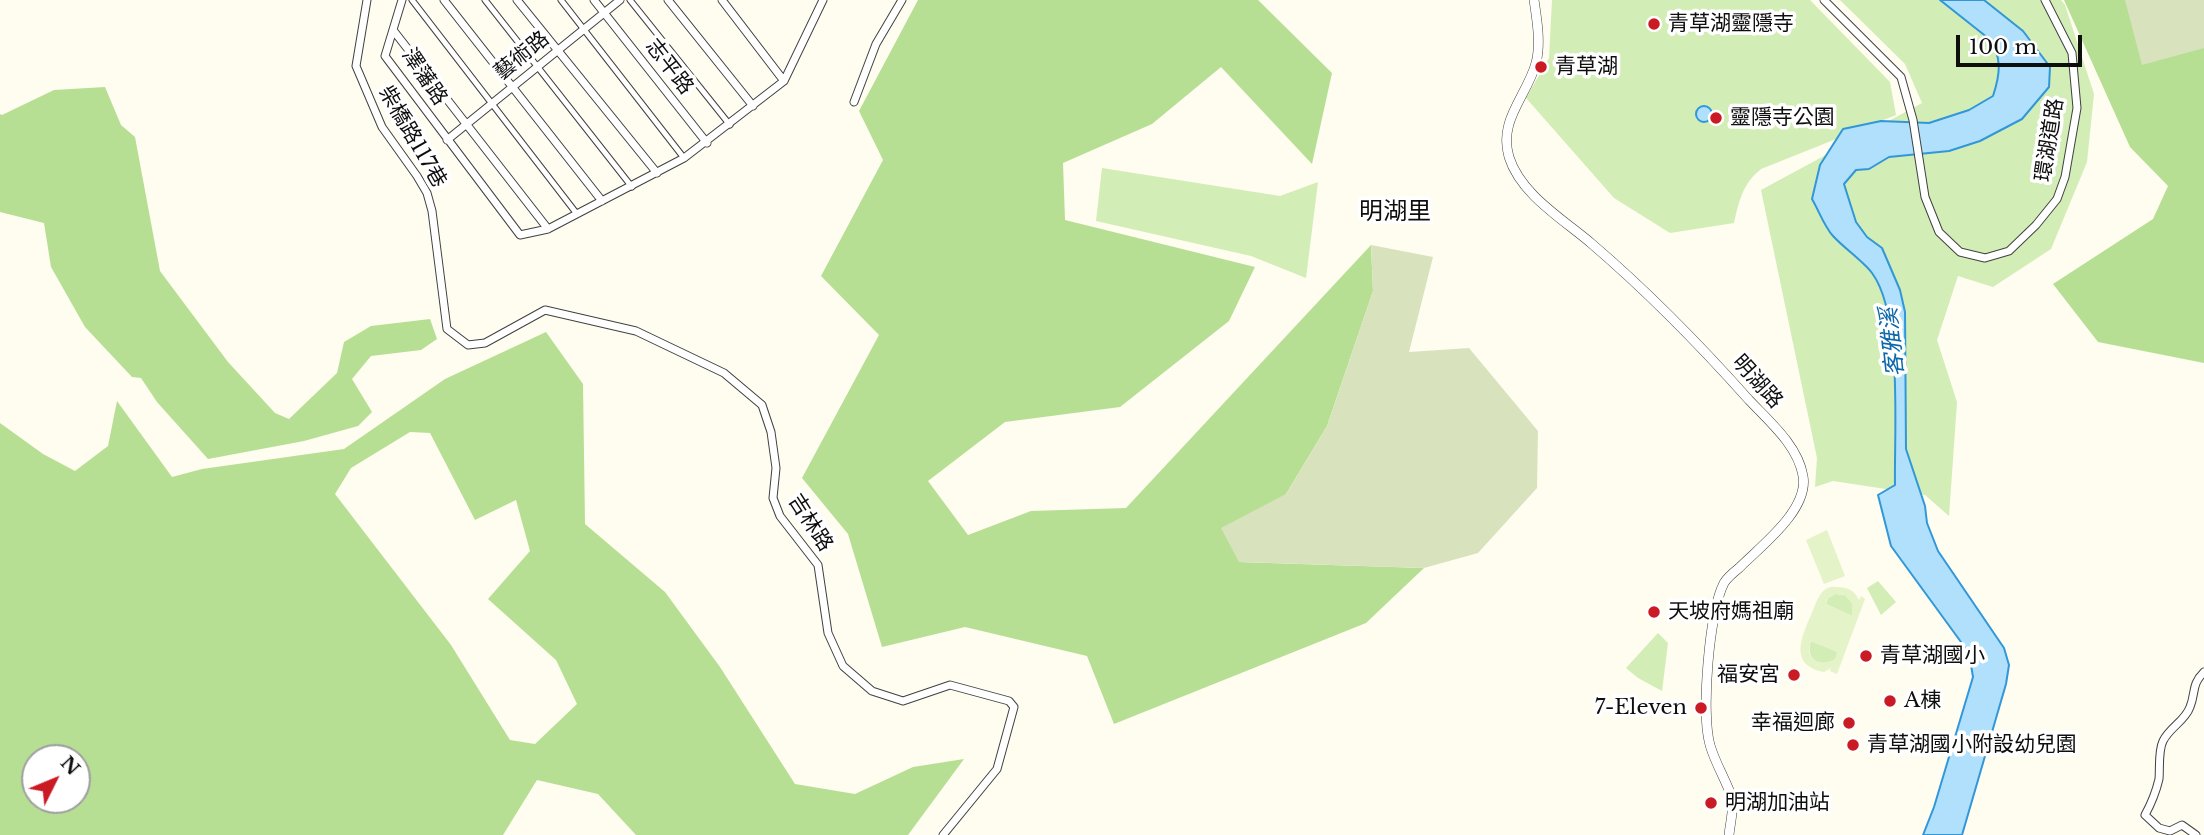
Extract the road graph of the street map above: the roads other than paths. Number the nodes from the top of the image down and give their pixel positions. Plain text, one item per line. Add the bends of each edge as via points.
1 (367, 0) edge
2 (402, 0) edge
3 (412, 0) edge
4 (444, 0) edge
5 (485, 0) edge
6 (517, 0) edge
7 (561, 0) edge
8 (594, 0) edge
9 (621, 0) edge
10 (630, 0) edge
11 (668, 0) edge
12 (722, 0) edge
13 (823, 0) edge
14 (902, 0) edge
15 (1534, 0) edge
16 (1824, 0) edge
17 (2045, 0) edge
18 (604, 13) junction
19 (583, 29) junction
20 (393, 30) junction
21 (558, 50) junction
22 (537, 67) junction
23 (784, 81) junction
24 (512, 88) junction
25 (854, 102) dead end
26 (491, 104) junction
27 (753, 106) junction
28 (467, 123) junction
29 (730, 125) junction
30 (447, 140) junction
31 (706, 143) junction
32 (684, 158) junction
33 (657, 173) junction
34 (632, 187) junction
35 (602, 201) junction
36 (577, 214) junction
37 (548, 229) junction
38 (450, 334) joint
39 (2204, 672) edge
40 (943, 835) edge
41 (1729, 835) edge
42 (2196, 835) edge

1 - 38 street, 柴橋路117巷 via 356,66 382,127 427,193
2 - 20 street, 澤藩路
3 - 26 street
4 - 24 street
5 - 22 street
6 - 21 street
7 - 19 street
8 - 18 street
9 - 18 street, 藝術路
10 - 29 street
11 - 27 street, 志平路
12 - 23 street
13 - 23 street
14 - 25 street via 876,44
15 - 41 street, 明湖路 via 1537,61 1506,135 1509,158 1524,185 1658,304 1720,367 1788,444 1799,460 1804,480 1795,511 1725,582 1713,618 1705,696 1709,742 1732,800
16 - 17 street, 環湖道路 via 1901,77 1925,197 1938,232 1960,252 1985,258 2009,251 2057,200 2065,177 2077,108 2072,53
18 - 19 street, 藝術路
18 - 31 street, 志平路
19 - 21 street, 藝術路
19 - 32 street
20 - 28 street, 澤藩路
20 - 30 street, 澤藩路 via 385,56
21 - 22 street, 藝術路
21 - 33 street
22 - 24 street, 藝術路
22 - 34 street
23 - 27 street
24 - 26 street, 藝術路
24 - 35 street
26 - 28 street, 藝術路
26 - 36 street
27 - 29 street
28 - 30 street, 藝術路
28 - 37 street
29 - 31 street
30 - 37 street via 520,235
31 - 32 street
32 - 33 street
33 - 34 street
34 - 35 street
35 - 36 street
36 - 37 street
38 - 40 street, 吉林路 via 468,345 485,343 545,310 636,331 723,373 762,405 776,468 773,498 780,516 818,565 828,633 843,666 872,691 903,701 950,685 1009,701 1014,708 997,769
39 - 42 street via 2194,683 2191,706 2161,743 2158,782 2145,815 2159,828 2170,831 2182,825

